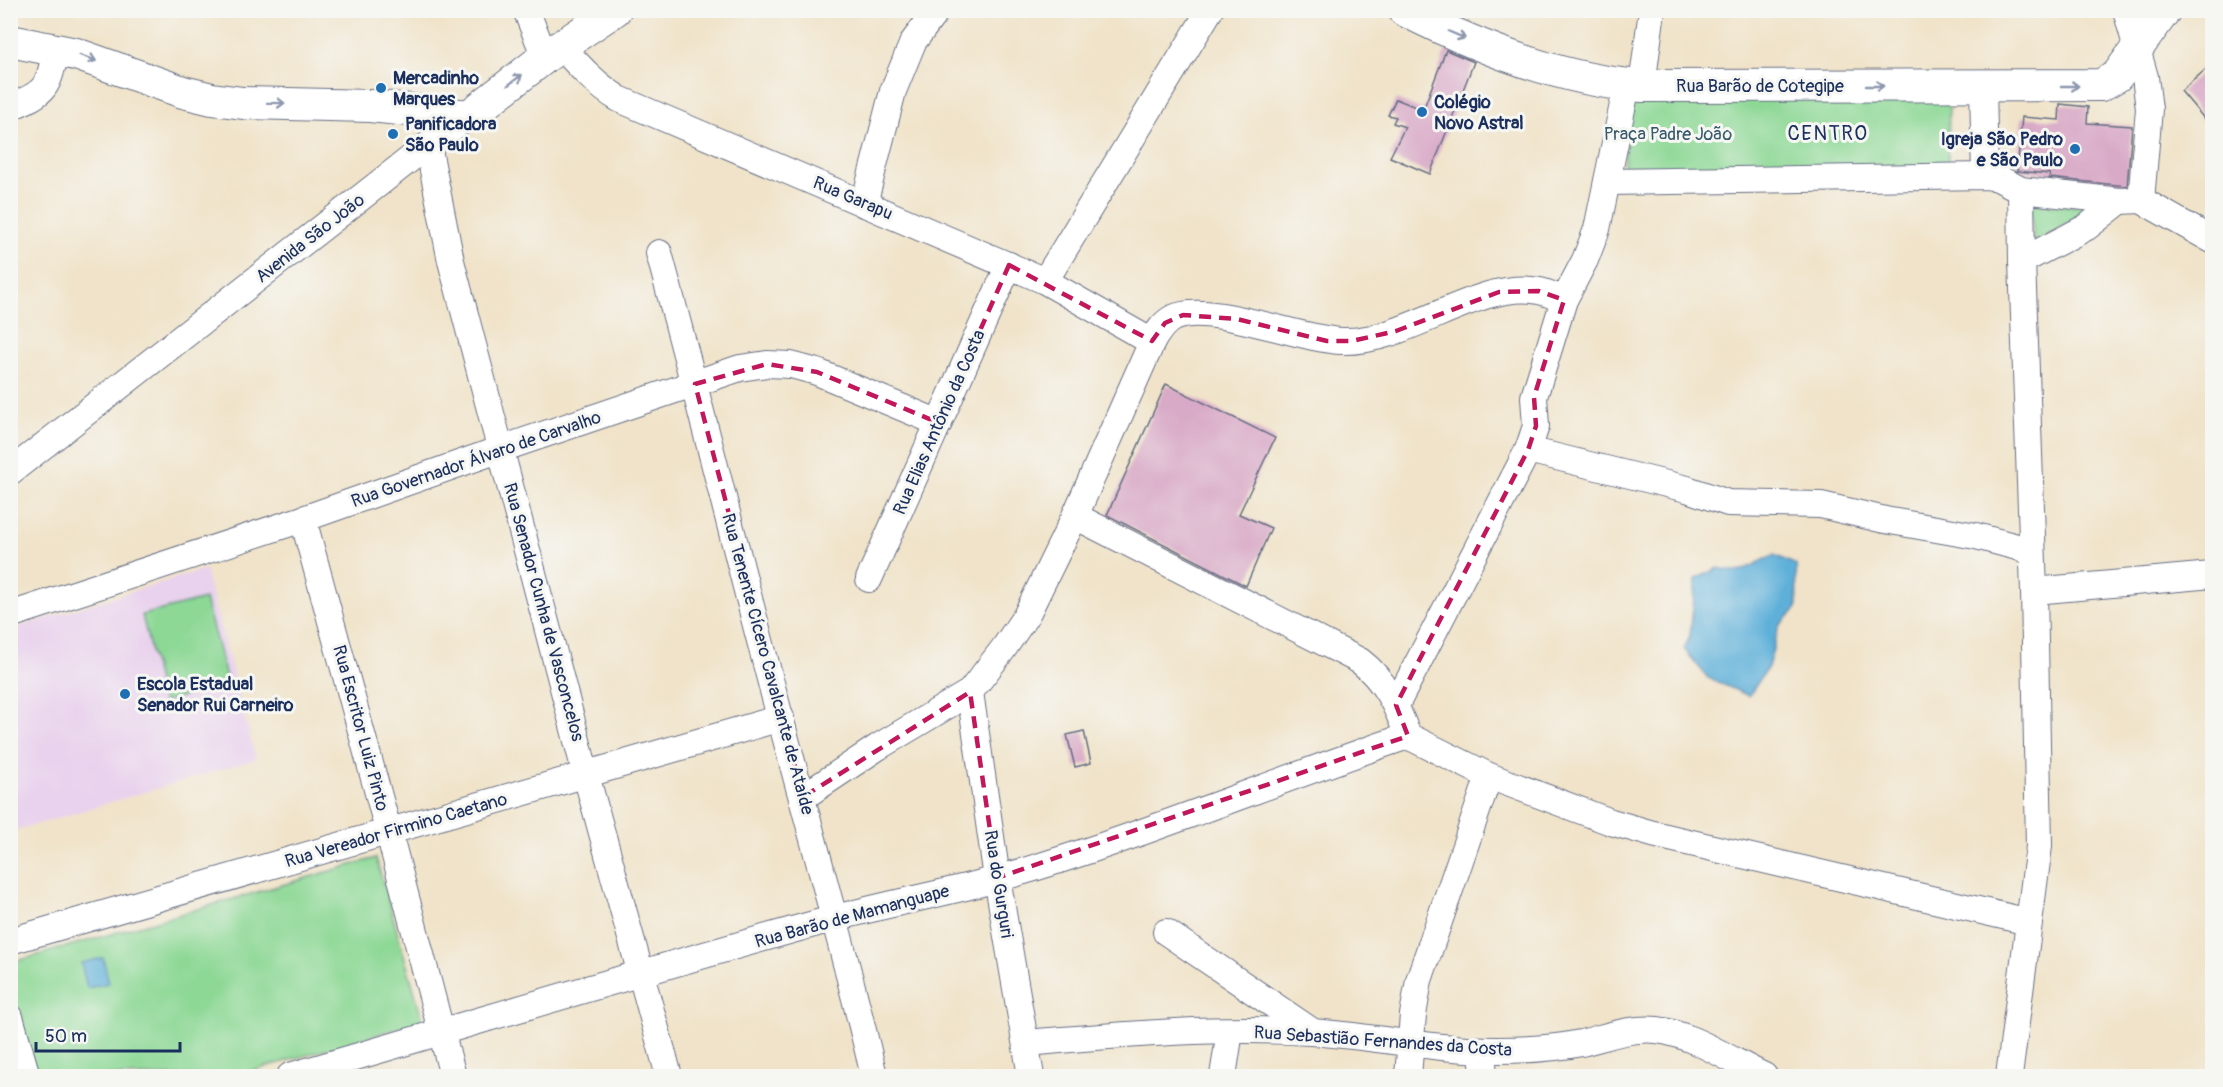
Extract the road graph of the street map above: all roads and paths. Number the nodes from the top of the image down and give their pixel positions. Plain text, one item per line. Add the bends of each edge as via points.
1 (525, 10) edge
2 (615, 10) edge
3 (879, 10) edge
4 (885, 10) edge
5 (937, 10) edge
6 (1210, 10) edge
7 (1404, 10) edge
8 (1652, 10) edge
9 (2126, 10) edge
10 (2165, 10) edge
11 (10, 41) edge
12 (56, 48) junction
13 (554, 52) junction
14 (2130, 59) junction
15 (1635, 86) junction
16 (1983, 86) junction
17 (10, 107) edge
18 (469, 116) junction
19 (428, 145) junction
20 (1985, 176) junction
21 (1607, 182) junction
22 (2021, 190) junction
23 (2131, 200) junction
24 (864, 204) junction
25 (2212, 240) edge
26 (659, 253) dead end
27 (2022, 261) junction
28 (1009, 265) junction
29 (1045, 281) junction
30 (1564, 300) junction
31 (1152, 342) junction
32 (695, 384) junction
33 (939, 423) junction
34 (501, 449) junction
35 (1528, 450) junction
36 (10, 472) edge
37 (1075, 516) junction
38 (303, 519) junction
39 (2032, 551) junction
40 (2212, 575) edge
41 (869, 579) dead end
42 (2034, 591) junction
43 (10, 615) edge
44 (970, 692) junction
45 (1396, 705) junction
46 (781, 718) junction
47 (1408, 736) junction
48 (586, 775) junction
49 (1489, 776) junction
50 (803, 797) junction
51 (389, 833) junction
52 (997, 878) junction
53 (836, 918) junction
54 (2029, 922) junction
55 (1166, 932) dead end
56 (10, 941) edge
57 (642, 972) junction
58 (10, 1017) edge
59 (1230, 1031) junction
60 (1314, 1032) junction
61 (441, 1033) junction
62 (1026, 1042) junction
63 (1411, 1042) junction
64 (1482, 1050) junction
65 (27, 1077) edge
66 (290, 1077) edge
67 (453, 1077) edge
68 (669, 1077) edge
69 (874, 1077) edge
70 (1031, 1077) edge
71 (1223, 1077) edge
72 (1407, 1077) edge
73 (1484, 1077) edge
74 (1764, 1077) edge
75 (2009, 1077) edge

1 - 13 street, Rua Garapu
2 - 13 main road, Avenida São João
3 - 4 path
5 - 24 street via 913,42 893,91
6 - 29 street
7 -> 15 main road, Rua Barão de Cotegipe via 1485,47 1578,78
8 - 15 street
9 - 14 street
10 - 14 main road
11 - 12 main road
12 - 17 street via 50,75 41,92
12 -> 18 main road via 212,99 370,106
18 -> 13 main road, Avenida São João
13 - 24 street, Rua Garapu via 619,99
16 -> 14 main road, Rua Barão de Cotegipe via 2102,85
14 - 23 street via 2145,77 2150,109
15 -> 16 main road, Rua Barão de Cotegipe
15 - 21 street
16 - 20 street
18 - 19 street, Avenida São João
19 - 34 street, Rua Senador Cunha de Vasconcelos via 451,261
19 - 36 street, Avenida São João
20 - 21 street
20 - 22 street
21 - 30 street via 1597,229
22 - 23 street
22 - 27 street
23 - 25 street
23 - 27 street
24 - 28 street, Rua Garapu
26 - 32 street, Rua Tenente Cícero Cavalcante de Ataíde
27 - 39 street
28 - 29 street, Rua Garapu
28 - 33 street, Rua Elias Antônio da Costa
29 - 31 street, Rua Garapu
30 - 31 street via 1539,291 1499,292 1376,338 1352,341 1327,340 1237,319 1183,315 1165,323
30 - 35 street via 1534,397 1536,426
31 - 37 street
32 - 33 street, Rua Governador Álvaro de Carvalho via 740,368 790,364
32 - 34 street, Rua Governador Álvaro de Carvalho
32 - 46 street, Rua Tenente Cícero Cavalcante de Ataíde
33 - 41 street, Rua Elias Antônio da Costa
34 - 38 street, Rua Governador Álvaro de Carvalho
34 - 48 street, Rua Senador Cunha de Vasconcelos
35 - 39 street via 1687,489 1728,503 1821,505
35 - 45 street
37 - 44 street via 1027,614
37 - 45 street via 1344,651 1374,672
38 - 43 street, Rua Governador Álvaro de Carvalho
38 - 51 street, Rua Escritor Luiz Pinto
39 - 42 street
40 - 42 street
42 - 54 street via 2038,846
44 - 50 street
44 - 52 street, Rua do Gurguri
45 - 47 street
46 - 48 street, Rua Vereador Firmino Caetano
46 - 50 street, Rua Tenente Cícero Cavalcante de Ataíde
47 - 49 street
47 - 52 street, Rua Barão de Mamanguape via 1144,831
48 - 51 street, Rua Vereador Firmino Caetano
48 - 57 street, Rua Senador Cunha de Vasconcelos
49 - 54 street via 1653,834
49 - 63 street via 1419,980
50 - 53 street, Rua Tenente Cícero Cavalcante de Ataíde
51 - 56 street, Rua Vereador Firmino Caetano
51 - 61 street, Rua Escritor Luiz Pinto
52 - 53 street, Rua Barão de Mamanguape
52 - 62 street, Rua do Gurguri
53 - 57 street, Rua Barão de Mamanguape
53 - 69 street, Rua Tenente Cícero Cavalcante de Ataíde
54 - 75 street
55 - 60 street
57 - 61 street, Rua Barão de Mamanguape
57 - 68 street, Rua Senador Cunha de Vasconcelos
58 - 65 street
59 - 60 street, Rua Sebastião Fernandes da Costa
59 - 62 street, Rua Sebastião Fernandes da Costa
59 - 71 street
60 - 63 street, Rua Sebastião Fernandes da Costa
61 - 66 street, Rua Barão de Mamanguape
61 - 67 street, Rua Escritor Luiz Pinto
62 - 70 street, Rua do Gurguri
63 - 64 street, Rua Sebastião Fernandes da Costa
63 - 72 street
64 - 73 street
64 - 74 street, Rua Sebastião Fernandes da Costa via 1552,1048 1621,1032 1656,1030 1694,1041

